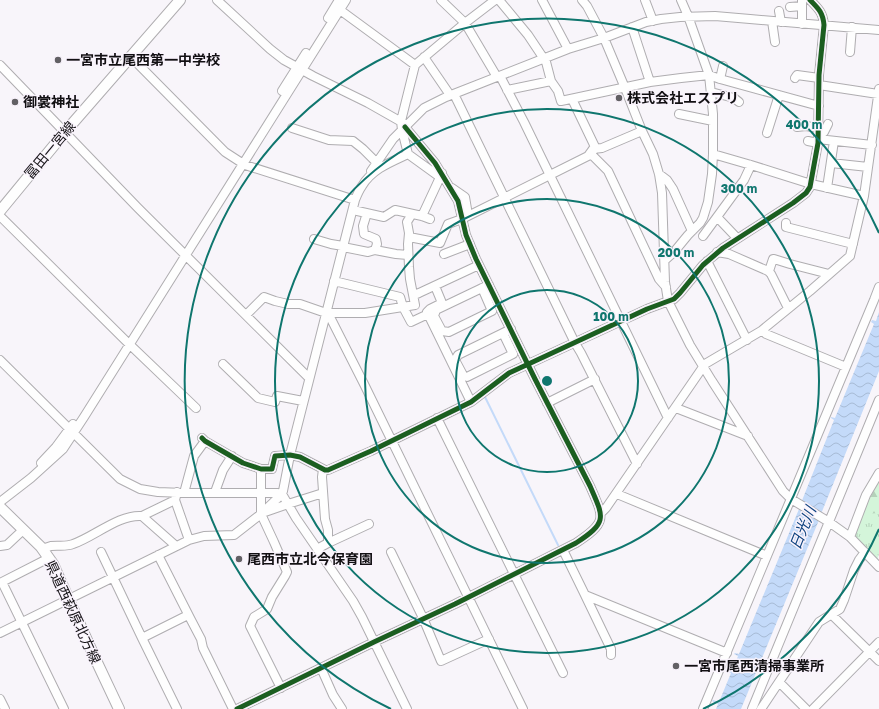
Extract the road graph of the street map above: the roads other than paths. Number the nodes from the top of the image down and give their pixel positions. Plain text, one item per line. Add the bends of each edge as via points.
1 (180, 0) edge
2 (217, 0) edge
3 (339, 0) edge
4 (346, 0) edge
5 (441, 0) edge
6 (495, 0) edge
7 (499, 0) edge
8 (542, 0) edge
9 (582, 0) edge
10 (644, 0) edge
11 (810, 0) edge
12 (684, 1) edge
13 (802, 3) edge
14 (790, 7) dead end
15 (340, 10) junction
16 (779, 11) dead end
17 (688, 16) junction
18 (653, 21) junction
19 (772, 21) junction
20 (781, 22) junction
21 (465, 23) junction
22 (802, 24) junction
23 (824, 25) junction
24 (632, 27) junction
25 (852, 27) junction
26 (879, 30) edge
27 (604, 38) junction
28 (775, 42) dead end
29 (568, 49) junction
30 (850, 52) dead end
31 (130, 56) junction
32 (424, 57) junction
33 (544, 58) junction
34 (0, 65) edge
35 (415, 65) junction
36 (723, 66) dead end
37 (300, 69) junction
38 (709, 75) junction
39 (498, 76) junction
40 (795, 78) dead end
41 (720, 79) junction
42 (552, 81) junction
43 (650, 82) junction
44 (819, 82) junction
45 (625, 88) junction
46 (879, 89) edge
47 (508, 90) junction
48 (711, 92) junction
49 (452, 94) junction
50 (878, 94) edge
51 (779, 95) junction
52 (572, 99) junction
53 (739, 102) dead end
54 (819, 106) junction
55 (679, 114) dead end
56 (713, 121) junction
57 (828, 124) dead end
58 (404, 126) junction
59 (797, 127) dead end
60 (292, 128) dead end
61 (642, 131) junction
62 (65, 132) junction
63 (767, 133) dead end
64 (818, 137) junction
65 (808, 141) dead end
66 (834, 141) junction
67 (872, 145) junction
68 (593, 151) junction
69 (408, 154) junction
70 (713, 154) junction
71 (241, 162) junction
72 (377, 163) junction
73 (831, 163) junction
74 (751, 165) junction
75 (868, 167) junction
76 (442, 173) junction
77 (660, 174) junction
78 (550, 175) junction
79 (732, 180) dead end
80 (811, 184) junction
81 (362, 185) junction
82 (739, 186) junction
83 (827, 188) junction
84 (864, 196) junction
85 (504, 197) junction
86 (355, 200) junction
87 (707, 204) junction
88 (353, 210) junction
89 (0, 211) edge
90 (367, 213) junction
91 (412, 214) junction
92 (718, 215) junction
93 (0, 216) edge
94 (465, 217) junction
95 (786, 223) dead end
96 (692, 231) junction
97 (703, 236) dead end
98 (409, 237) junction
99 (738, 238) junction
100 (314, 239) dead end
101 (470, 244) junction
102 (853, 244) junction
103 (343, 246) junction
104 (375, 250) junction
105 (718, 252) junction
106 (184, 253) junction
107 (444, 254) dead end
108 (408, 255) junction
109 (665, 260) junction
110 (707, 262) junction
111 (479, 265) junction
112 (769, 271) junction
113 (829, 274) junction
114 (334, 281) junction
115 (434, 286) junction
116 (485, 287) junction
117 (879, 287) edge
118 (666, 288) junction
119 (414, 295) junction
120 (668, 301) junction
121 (403, 307) junction
122 (788, 308) junction
123 (327, 313) junction
124 (428, 314) junction
125 (246, 315) junction
126 (621, 321) junction
127 (763, 330) junction
128 (507, 331) junction
129 (747, 340) junction
130 (128, 342) junction
131 (575, 343) junction
132 (0, 360) edge
133 (224, 364) dead end
134 (528, 364) junction
135 (846, 367) junction
136 (704, 369) junction
137 (309, 378) junction
138 (595, 379) junction
139 (879, 400) edge
140 (303, 401) junction
141 (470, 402) junction
142 (547, 403) junction
143 (196, 408) dead end
144 (678, 408) junction
145 (437, 418) junction
146 (668, 418) junction
147 (71, 430) junction
148 (748, 436) junction
149 (391, 441) junction
150 (290, 455) junction
151 (232, 456) junction
152 (638, 464) junction
153 (260, 469) junction
154 (323, 469) junction
155 (878, 476) edge
156 (215, 492) junction
157 (261, 493) junction
158 (323, 493) junction
159 (0, 494) edge
160 (282, 494) junction
161 (618, 494) junction
162 (178, 495) junction
163 (791, 499) junction
164 (0, 502) edge
165 (288, 504) junction
166 (0, 506) edge
167 (600, 513) junction
168 (260, 514) junction
169 (142, 516) junction
170 (829, 522) junction
171 (369, 524) dead end
172 (24, 530) junction
173 (850, 537) junction
174 (189, 540) junction
175 (328, 543) junction
176 (0, 546) edge
177 (176, 546) junction
178 (42, 549) junction
179 (317, 549) junction
180 (562, 550) junction
181 (101, 552) dead end
182 (392, 552) dead end
183 (865, 552) junction
184 (158, 555) junction
185 (767, 556) junction
186 (49, 558) junction
187 (878, 564) edge
188 (514, 574) junction
189 (113, 577) junction
190 (1, 583) edge
191 (585, 595) junction
192 (468, 597) junction
193 (69, 600) junction
194 (188, 615) junction
195 (832, 615) junction
196 (423, 618) junction
197 (21, 622) junction
198 (0, 633) edge
199 (142, 638) junction
200 (488, 639) junction
201 (374, 642) junction
202 (879, 642) edge
203 (870, 652) junction
204 (727, 653) junction
205 (611, 655) dead end
206 (879, 661) edge
207 (321, 668) junction
208 (563, 673) dead end
209 (779, 682) junction
210 (281, 688) junction
211 (0, 699) edge
212 (5, 709) edge
213 (64, 709) edge
214 (119, 709) edge
215 (177, 709) edge
216 (233, 709) edge
217 (237, 709) edge
218 (342, 709) edge
219 (406, 709) edge
220 (523, 709) edge
221 (703, 709) edge
222 (752, 709) edge
223 (761, 709) edge
224 (806, 709) edge
225 (813, 709) edge

1 - 31 main road, 冨田一宮線
2 - 37 street via 277,55
3 - 37 street
4 - 15 street
5 - 21 street
6 - 21 street
7 - 33 street
8 - 29 street
9 - 27 street
10 - 18 street
11 - 23 street via 820,10
12 - 17 street
13 - 14 street
13 - 22 street
15 - 35 street
15 - 37 street
16 - 20 street
17 - 18 street
17 - 19 street
17 - 38 street
18 - 24 street
19 - 20 street
19 - 28 street
20 - 22 street
21 - 32 street
21 - 39 street
22 - 23 street
23 - 25 street
23 - 44 street
24 - 27 street
24 - 43 street
25 - 26 street
25 - 30 street
27 - 29 street
27 - 45 street
29 - 33 street
31 - 62 main road, 冨田一宮線
31 - 71 street via 225,152
32 - 35 street
32 - 49 street
33 - 39 street
33 - 42 street
34 - 62 street
35 - 58 street
36 - 41 street
37 - 58 street via 368,103
37 - 71 street
38 - 41 street
38 - 43 street
38 - 48 street
39 - 47 street
39 - 49 street
40 - 44 street via 797,75
41 - 51 street
42 - 47 street
42 - 52 street via 561,100
43 - 45 street
44 - 50 street
44 - 54 street
45 - 52 street
45 - 61 street
46 - 50 street
47 - 78 street
48 - 53 street via 734,98
48 - 56 street
49 - 58 street via 424,108
49 - 85 street
50 - 67 street
51 - 54 street
51 - 63 street
52 - 68 street
54 - 64 street
55 - 56 street
56 - 70 street
57 - 64 street
58 - 69 street
58 - 72 street
58 - 76 street
59 - 64 street via 806,126
60 - 72 street via 329,140 353,141
61 - 68 street
61 - 77 street
62 - 89 main road, 冨田一宮線
62 - 106 street
64 - 65 street
64 - 66 street
64 - 80 street
66 - 67 street
66 - 73 street
67 - 75 street
68 - 78 street
68 - 118 street via 608,171
69 - 76 street via 437,175
69 - 81 street via 381,167
70 - 74 street
70 - 87 street
71 - 86 street
71 - 106 street
72 - 81 street
73 - 75 street
73 - 83 street
74 - 80 street
74 - 82 street
75 - 84 street
76 - 91 street via 426,217
76 - 94 street
77 - 96 street via 673,189
77 - 109 street
78 - 85 street
78 - 126 street
79 - 82 street
80 - 83 street
80 - 99 street via 806,193
81 - 86 street
82 - 92 street
83 - 84 street
84 - 102 street
85 - 94 street
85 - 131 street
86 - 88 street
87 - 92 street
87 - 96 street via 700,223
88 - 90 street
88 - 103 street
90 - 91 street via 384,217 395,210
90 - 104 street via 363,226 364,234 376,239
91 - 98 street via 407,222
92 - 97 street
92 - 99 street
93 - 130 street
94 - 98 street via 448,224 440,243
94 - 101 street via 466,235
95 - 102 street via 786,227
96 - 109 street
98 - 108 street
99 - 105 street
100 - 103 street
101 - 107 street
101 - 111 street
102 - 113 street via 850,256
103 - 104 street via 368,252
103 - 114 street
104 - 108 street
105 - 110 street
105 - 112 street
106 - 125 street
106 - 130 street
108 - 119 street
109 - 118 street
110 - 120 street via 680,293
110 - 129 street
111 - 115 street
111 - 116 street
112 - 113 street via 774,259
112 - 122 street
113 - 122 street
114 - 121 street via 400,297
114 - 123 street
115 - 119 street
115 - 124 street via 442,303 430,309
116 - 116 street via 436,310 434,316 442,332 449,332 492,311
116 - 128 street
117 - 135 street
118 - 120 street
119 - 121 street via 415,305
120 - 126 street
120 - 136 street
121 - 123 street
121 - 124 street via 411,322
122 - 127 street
123 - 125 street via 300,304 288,304 264,297
123 - 137 street
123 - 149 street
124 - 141 street
125 - 137 street
126 - 131 street
126 - 146 street
127 - 129 street
127 - 135 street via 766,334
128 - 128 street via 458,355 455,360 463,375 467,376 513,354
128 - 134 street
129 - 136 street via 705,364
130 - 143 street
130 - 147 street via 84,417
131 - 134 street
131 - 138 street
132 - 147 street
133 - 140 street via 258,398 275,402 277,396
134 - 141 street via 509,373
134 - 142 street
135 - 163 street
136 - 144 street
136 - 148 street
137 - 140 street
138 - 142 street
138 - 152 street
139 - 170 street
140 - 150 street
141 - 145 street
142 - 167 street via 590,486
144 - 146 street
144 - 148 street
144 - 161 street
145 - 149 street
145 - 188 street
146 - 152 street
147 - 159 street via 33,469
147 - 162 street via 120,479 140,489
147 - 164 street via 63,449
148 - 163 street via 776,481
149 - 154 street via 328,470
149 - 192 street
150 - 153 street via 275,456 272,469
150 - 154 street via 300,457
150 - 160 street
151 - 153 street
151 - 156 street via 223,470
151 - 162 street via 204,439
152 - 161 street
153 - 157 street
154 - 158 street
155 - 173 street via 866,495
156 - 157 street
156 - 162 street
157 - 160 street
157 - 168 street
158 - 165 street
158 - 175 street
160 - 165 street
160 - 168 street
161 - 167 street
161 - 185 street
162 - 169 street
162 - 174 street
163 - 170 street
163 - 185 street
165 - 168 street
165 - 179 street
166 - 172 main road, 県道西萩原北方線
167 - 180 street via 601,519 594,530
168 - 174 street via 234,535 204,536
168 - 210 street via 287,572 267,609 254,617 250,626
169 - 177 street
169 - 178 street via 123,519 71,545
170 - 173 street
170 - 222 street
171 - 175 street
172 - 176 street via 7,545
172 - 178 main road, 県道西萩原北方線
173 - 183 street
174 - 177 street
175 - 179 street
177 - 184 street
178 - 186 main road, 県道西萩原北方線
179 - 201 street via 352,601
180 - 188 street
180 - 191 street
181 - 189 street
182 - 196 street
183 - 187 street
183 - 195 street via 854,570 842,606
184 - 189 street
184 - 194 street
185 - 204 street
186 - 190 street
186 - 193 main road, 県道西萩原北方線
188 - 192 street
188 - 208 street
189 - 193 street
189 - 199 street
190 - 197 street
191 - 204 street
191 - 205 street via 611,649
192 - 196 street
192 - 200 street
193 - 197 street
193 - 214 main road, 県道西萩原北方線
194 - 199 street
194 - 216 street
195 - 203 street
195 - 209 street via 819,622
196 - 200 street via 441,661
196 - 201 street
197 - 198 street
197 - 213 street
199 - 215 street
200 - 220 street
201 - 207 street
201 - 219 street
202 - 203 street
203 - 206 street
203 - 225 street
204 - 221 street
207 - 210 street
207 - 218 street
209 - 223 street
209 - 224 street
210 - 217 street
211 - 212 street

